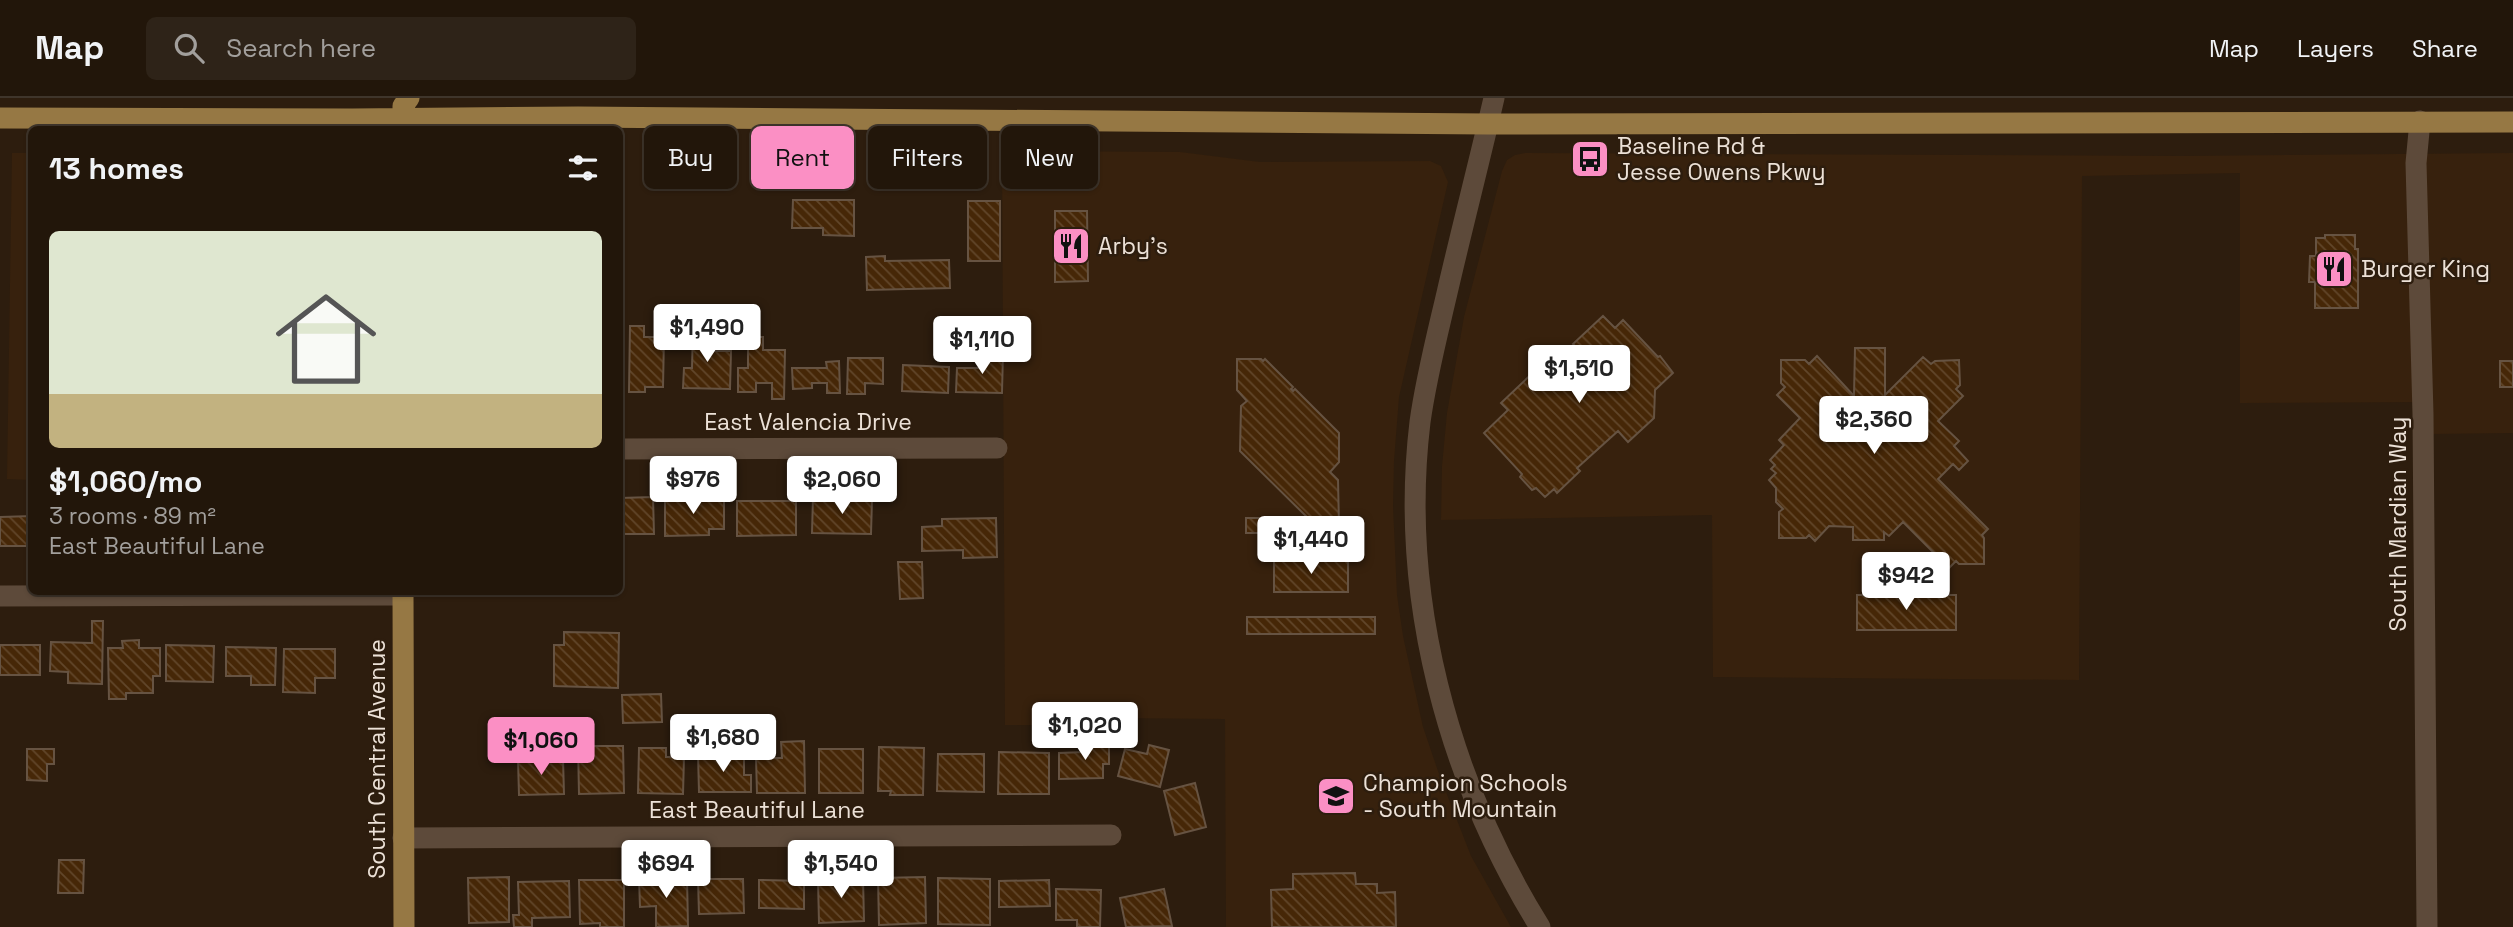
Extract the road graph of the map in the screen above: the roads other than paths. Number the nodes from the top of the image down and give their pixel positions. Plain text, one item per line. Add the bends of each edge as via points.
1 (1494, 98) edge
2 (403, 110) edge
3 (0, 118) edge
4 (2420, 121) junction
5 (2513, 122) edge
6 (1488, 124) junction
7 (998, 448) dead end
8 (623, 449) edge
9 (134, 595) edge
10 (403, 595) edge
11 (0, 596) edge
12 (1111, 835) dead end
13 (403, 838) junction
14 (404, 927) edge
15 (1540, 927) edge
16 (2427, 927) edge

1 - 6 street
2 - 3 main road
2 - 6 main road via 662,117
4 - 5 main road
4 - 6 main road
4 - 16 street, South Mardian Way via 2416,163
6 - 15 street via 1426,386 1417,477 1418,559 1434,665 1457,753 1490,838
7 - 8 street, East Valencia Drive
9 - 11 street
10 - 13 main road, South Central Avenue
12 - 13 street, East Beautiful Lane
13 - 14 main road, South Central Avenue

